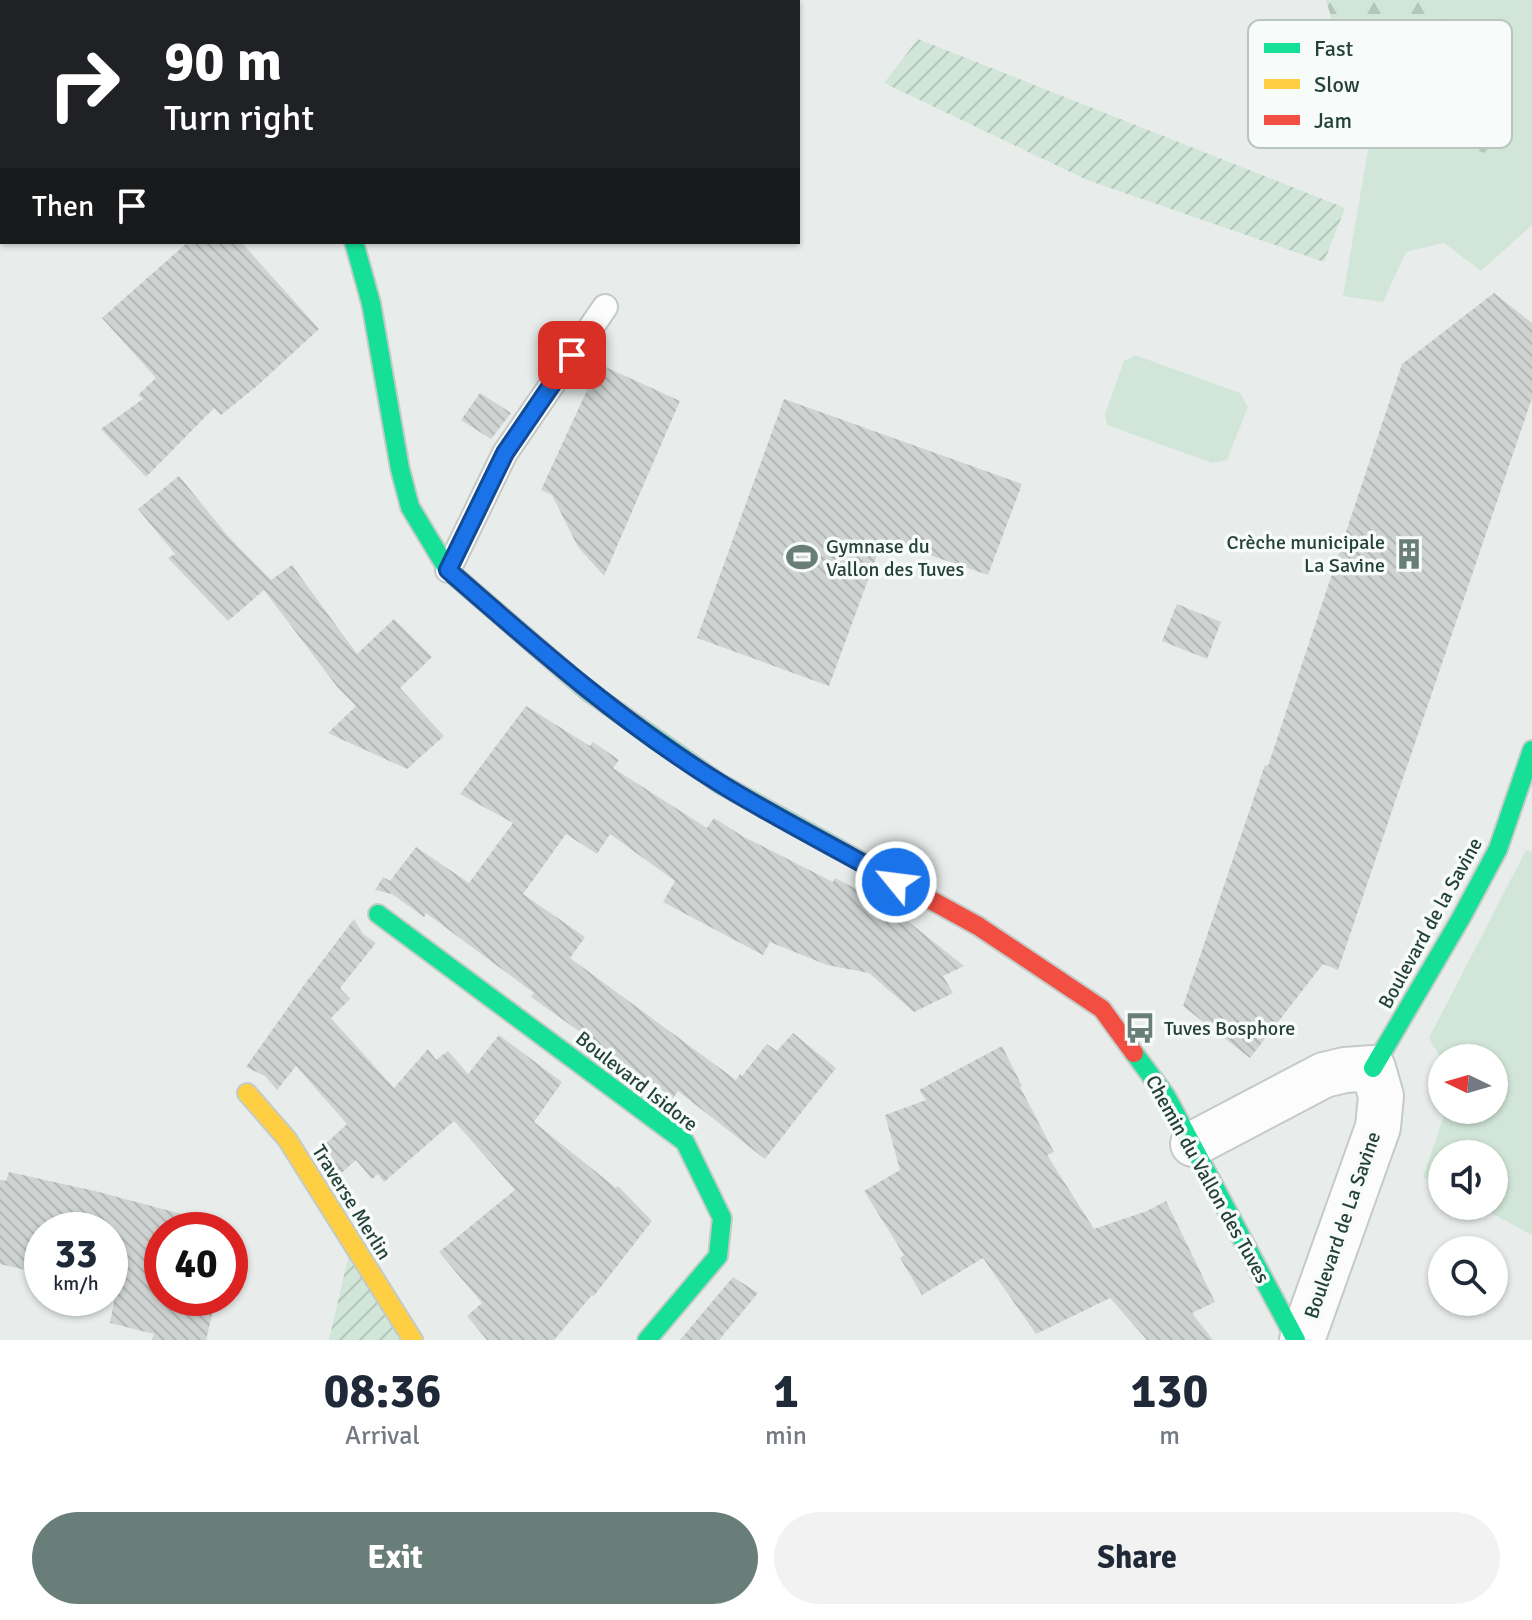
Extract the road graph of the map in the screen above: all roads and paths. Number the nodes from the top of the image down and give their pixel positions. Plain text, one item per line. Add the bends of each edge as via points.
1 (355, 244) edge
2 (605, 307) dead end
3 (448, 570) junction
4 (1532, 750) edge
5 (1519, 823) edge
6 (378, 914) dead end
7 (1373, 1068) junction
8 (247, 1093) dead end
9 (1193, 1144) junction
10 (413, 1340) edge
11 (647, 1340) edge
12 (1299, 1340) edge

1 - 3 street, Chemin du Vallon des Tuves via 410,507
2 - 3 lane via 505,453
3 - 9 street, Chemin du Vallon des Tuves via 588,691 719,783 978,926 1102,1009 1166,1096
4 - 5 street, Boulevard de la Savine
5 - 7 street, Boulevard de la Savine via 1498,849
6 - 11 street, Boulevard Isidore via 685,1142 722,1218 718,1256
7 - 9 street via 1324,1075
7 - 12 street, Boulevard de La Savine via 1381,1096 1378,1127
8 - 10 street, Traverse Merlin via 287,1139
9 - 12 street, Chemin du Vallon des Tuves

